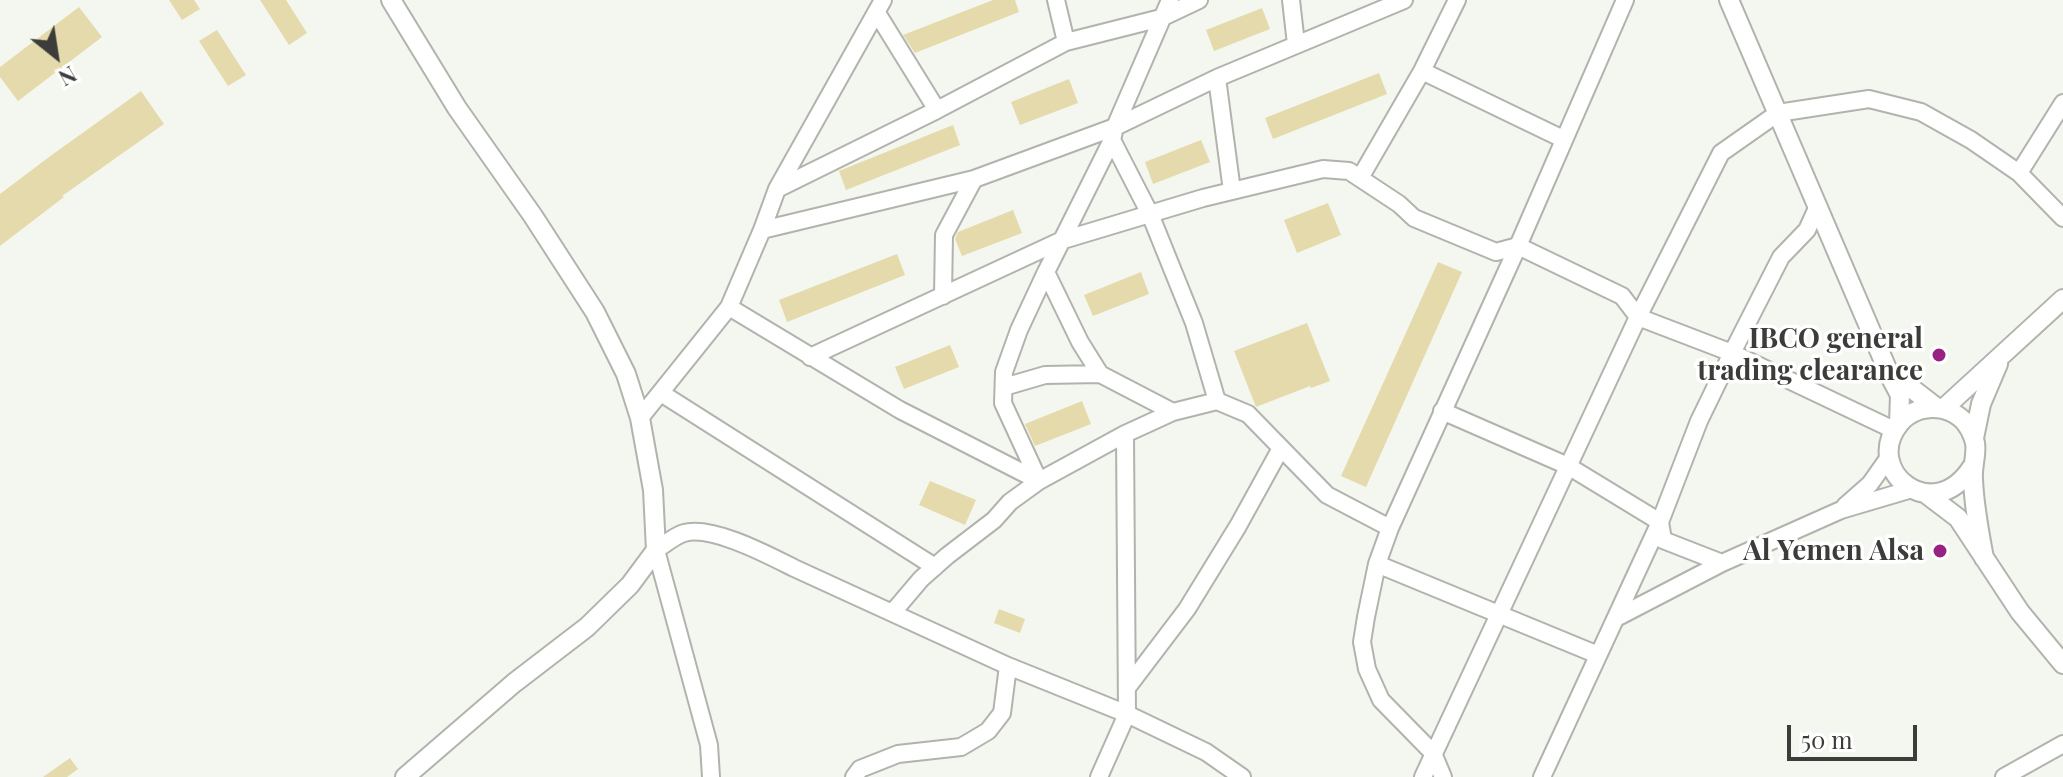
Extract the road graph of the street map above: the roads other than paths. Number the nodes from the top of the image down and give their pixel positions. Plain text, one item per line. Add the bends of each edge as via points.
1 (391, 0) edge
2 (901, 0) edge
3 (1056, 0) edge
4 (1170, 0) edge
5 (1199, 0) edge
6 (1291, 0) edge
7 (1404, 0) edge
8 (1457, 0) edge
9 (1729, 0) edge
10 (1618, 2) edge
11 (880, 6) edge
12 (1161, 18) junction
13 (1066, 42) junction
14 (1296, 44) junction
15 (1422, 71) junction
16 (1217, 78) junction
17 (2063, 103) edge
18 (937, 110) junction
19 (1778, 113) junction
20 (1113, 134) junction
21 (1563, 139) junction
22 (2019, 173) junction
23 (1360, 178) junction
24 (974, 179) junction
25 (777, 189) junction
26 (1232, 191) junction
27 (1818, 206) junction
28 (1150, 214) junction
29 (2063, 218) edge
30 (762, 230) junction
31 (1060, 241) junction
32 (1518, 246) junction
33 (1046, 272) junction
34 (943, 296) junction
35 (2063, 299) edge
36 (729, 307) junction
37 (1638, 317) junction
38 (1732, 353) junction
39 (810, 357) junction
40 (2001, 358) junction
41 (1100, 374) junction
42 (1891, 378) junction
43 (1004, 387) junction
44 (661, 393) junction
45 (1217, 401) junction
46 (1940, 408) junction
47 (1442, 411) junction
48 (1173, 412) junction
49 (640, 418) junction
50 (1896, 427) junction
51 (1125, 434) junction
52 (1974, 438) junction
53 (1281, 448) junction
54 (1889, 457) junction
55 (1568, 466) junction
56 (1972, 467) junction
57 (1039, 481) junction
58 (1919, 491) junction
59 (1841, 510) junction
60 (1660, 522) junction
61 (1390, 528) junction
62 (656, 550) junction
63 (1984, 558) junction
64 (1722, 563) junction
65 (1377, 564) junction
66 (935, 567) junction
67 (893, 612) junction
68 (1499, 613) junction
69 (1616, 618) junction
70 (2044, 639) junction
71 (2063, 645) edge
72 (1598, 655) junction
73 (2063, 664) edge
74 (1008, 666) junction
75 (1127, 688) junction
76 (1127, 714) junction
77 (2063, 744) edge
78 (1433, 753) junction
79 (405, 777) edge
80 (711, 777) edge
81 (854, 777) edge
82 (1099, 777) edge
83 (1242, 777) edge
84 (1423, 777) edge
85 (1443, 777) edge
86 (1542, 777) edge
87 (2004, 777) edge

1 - 49 street via 595,312 626,374
2 - 11 street
3 - 13 street
4 - 12 street
5 - 12 street
6 - 14 street
7 - 14 street
8 - 15 street
9 - 19 street
10 - 21 street
11 - 18 street
11 - 25 street
12 - 13 street
12 - 20 street
13 - 18 street
14 - 16 street
15 - 21 street
15 - 23 street
16 - 20 street
16 - 26 street
17 - 22 street
18 - 25 street
19 - 22 street via 1869,99 1921,112
19 - 27 street
19 - 37 street via 1721,153
20 - 24 street
20 - 28 street
20 - 31 street
21 - 32 street
22 - 29 street
23 - 26 street via 1349,171 1323,169
23 - 32 street via 1414,218 1496,252
24 - 30 street
24 - 34 street via 944,235
25 - 30 street
26 - 28 street
27 - 38 street via 1807,230 1781,257
27 - 42 street
28 - 31 street
28 - 45 street via 1194,323
30 - 36 street
31 - 33 street
31 - 34 street
32 - 37 street via 1622,296
32 - 47 street
33 - 41 street
33 - 43 street via 1019,330
34 - 39 street
35 - 40 street
36 - 39 street
36 - 44 street
37 - 38 street
37 - 55 street
38 - 50 street
38 - 60 street
39 - 57 street
40 - 46 street
40 - 52 street via 1981,404
41 - 43 street via 1045,375
41 - 48 street
42 - 46 street
42 - 50 street via 1900,395
43 - 57 street via 1003,403
44 - 49 street
44 - 66 street
45 - 48 street
45 - 53 street via 1248,414
46 - 50 street via 1914,411
46 - 52 street via 1957,415
47 - 55 street
47 - 61 street
48 - 51 street
49 - 62 street via 653,490
50 - 54 street
51 - 57 street
51 - 75 street
52 - 56 street
53 - 61 street via 1327,495
53 - 75 street via 1187,609
54 - 58 street via 1901,481
54 - 59 street via 1870,484
55 - 60 street
55 - 68 street
56 - 58 street via 1952,489
56 - 63 street
57 - 66 street
58 - 59 street
58 - 63 street via 1958,518
59 - 64 street
60 - 64 street via 1663,540
60 - 69 street
61 - 65 street
62 - 67 street via 684,533 713,534
62 - 79 street via 587,627
62 - 80 street via 709,745
63 - 70 street
64 - 69 street
65 - 68 street
65 - 78 street via 1362,642 1367,669 1381,700
66 - 67 street
67 - 74 street
68 - 72 street
68 - 78 street
69 - 72 street
70 - 71 street
70 - 73 street
72 - 86 street
74 - 76 street
74 - 81 street via 1002,713 988,731 961,747 898,754 860,769
75 - 76 street
76 - 82 street
76 - 83 street via 1206,752
77 - 87 street
78 - 84 street
78 - 85 street

